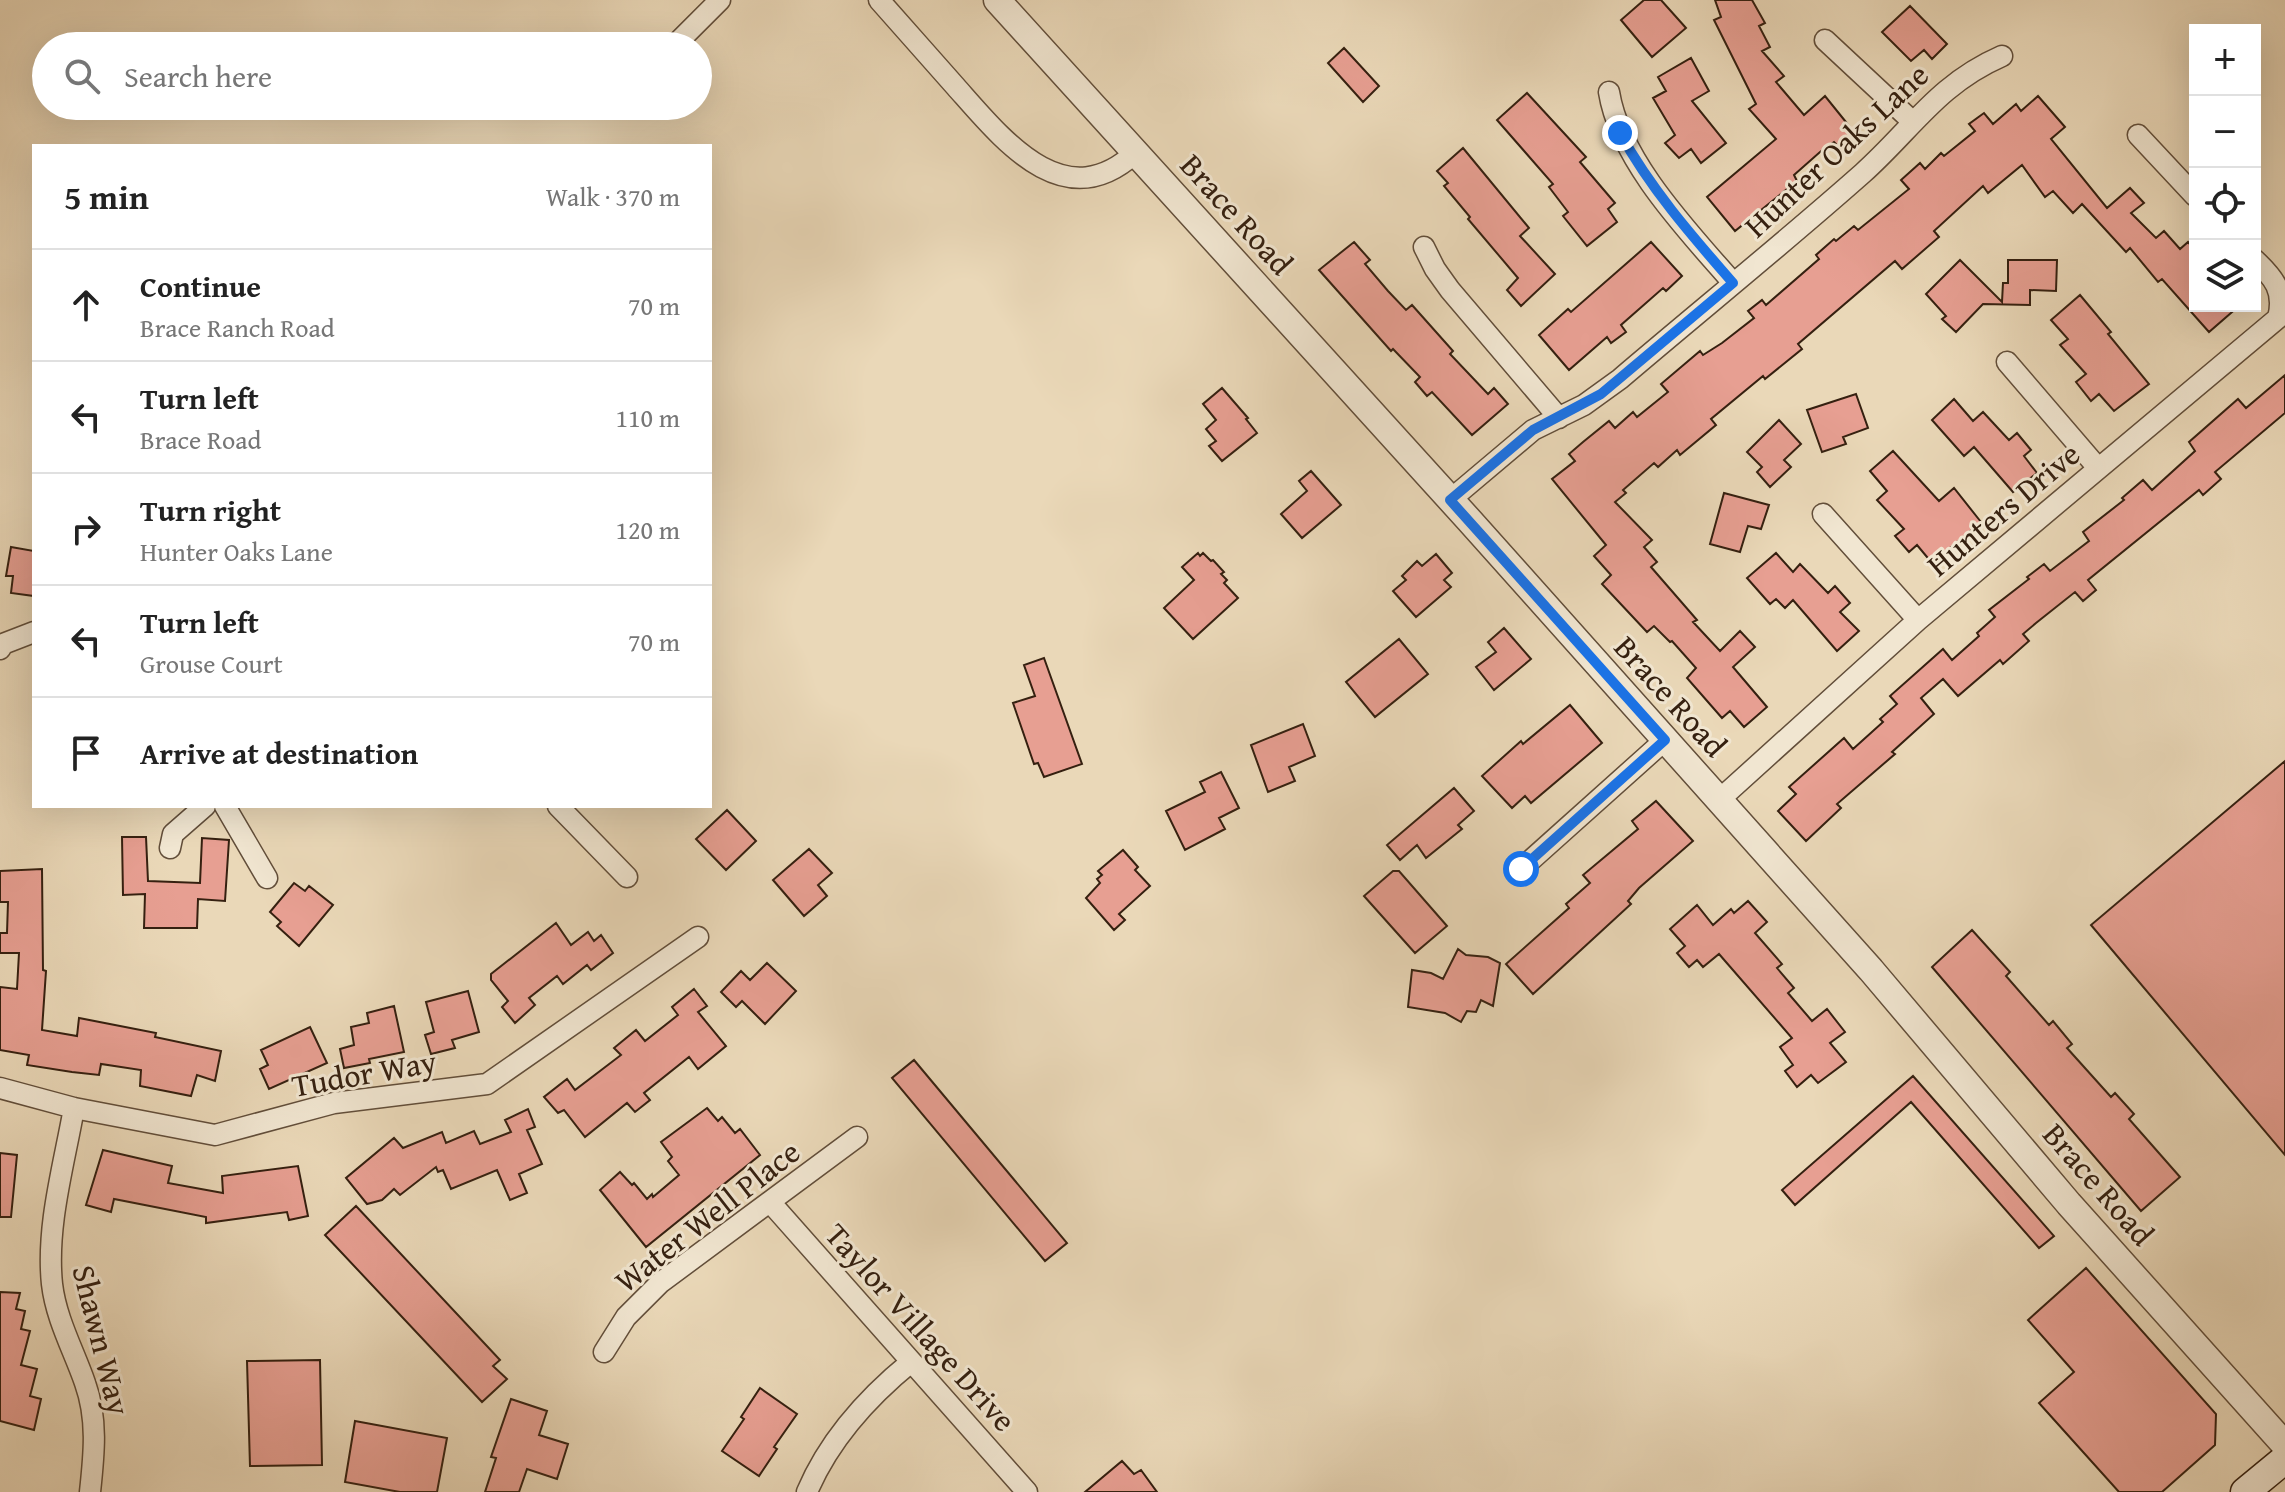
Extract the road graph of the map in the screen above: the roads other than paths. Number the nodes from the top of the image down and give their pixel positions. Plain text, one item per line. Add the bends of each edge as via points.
1 (720, 0) edge
2 (879, 0) edge
3 (997, 0) edge
4 (688, 32) edge
5 (1825, 40) dead end
6 (2002, 56) dead end
7 (1609, 92) dead end
8 (1913, 122) junction
9 (2138, 135) dead end
10 (1135, 153) junction
11 (2189, 190) edge
12 (1424, 247) dead end
13 (2261, 267) edge
14 (1733, 283) junction
15 (2007, 362) dead end
16 (1559, 418) junction
17 (2098, 468) junction
18 (1450, 500) junction
19 (1823, 514) dead end
20 (1918, 620) junction
21 (32, 633) edge
22 (0, 649) edge
23 (1665, 740) junction
24 (1719, 800) junction
25 (203, 808) edge
26 (226, 808) edge
27 (560, 808) edge
28 (170, 848) dead end
29 (1521, 869) dead end
30 (627, 877) dead end
31 (267, 878) dead end
32 (698, 937) dead end
33 (0, 1088) edge
34 (74, 1108) junction
35 (857, 1137) dead end
36 (770, 1202) junction
37 (604, 1352) dead end
38 (911, 1362) junction
39 (2285, 1445) edge
40 (2285, 1459) edge
41 (90, 1492) edge
42 (807, 1492) edge
43 (1027, 1492) edge
44 (2245, 1492) edge

1 - 4 street
2 - 10 street via 1004,142 1031,162 1061,176 1084,179 1120,167
3 - 10 street, Brace Road
5 - 8 street
6 - 8 street, Hunter Oaks Lane via 1956,80
7 - 14 street via 1612,113 1635,161
8 - 14 street, Hunter Oaks Lane via 1865,172
9 - 11 street
10 - 18 street, Brace Road
12 - 16 street via 1450,290
13 - 17 street, Hunters Drive via 2283,291 2285,305 2278,318
14 - 16 street, Hunter Oaks Lane via 1601,394
15 - 17 street
16 - 18 street, Hunter Oaks Lane via 1533,430
17 - 20 street, Hunters Drive
18 - 23 street, Brace Road
19 - 20 street
20 - 24 street, Hunters Drive
21 - 22 street
23 - 24 street, Brace Road
23 - 29 street
24 - 39 street, Brace Road
25 - 28 street via 173,834
26 - 31 street
27 - 30 street
32 - 34 street, Tudor Way via 487,1084 334,1103 215,1135
33 - 34 street, Tudor Way
34 - 41 street, Shawn Way via 54,1218 52,1286 94,1424
35 - 36 street, Water Well Place
36 - 37 street, Water Well Place via 648,1294
36 - 38 street, Taylor Village Drive
38 - 42 street via 852,1421 825,1456
38 - 43 street, Taylor Village Drive
40 - 44 main road

